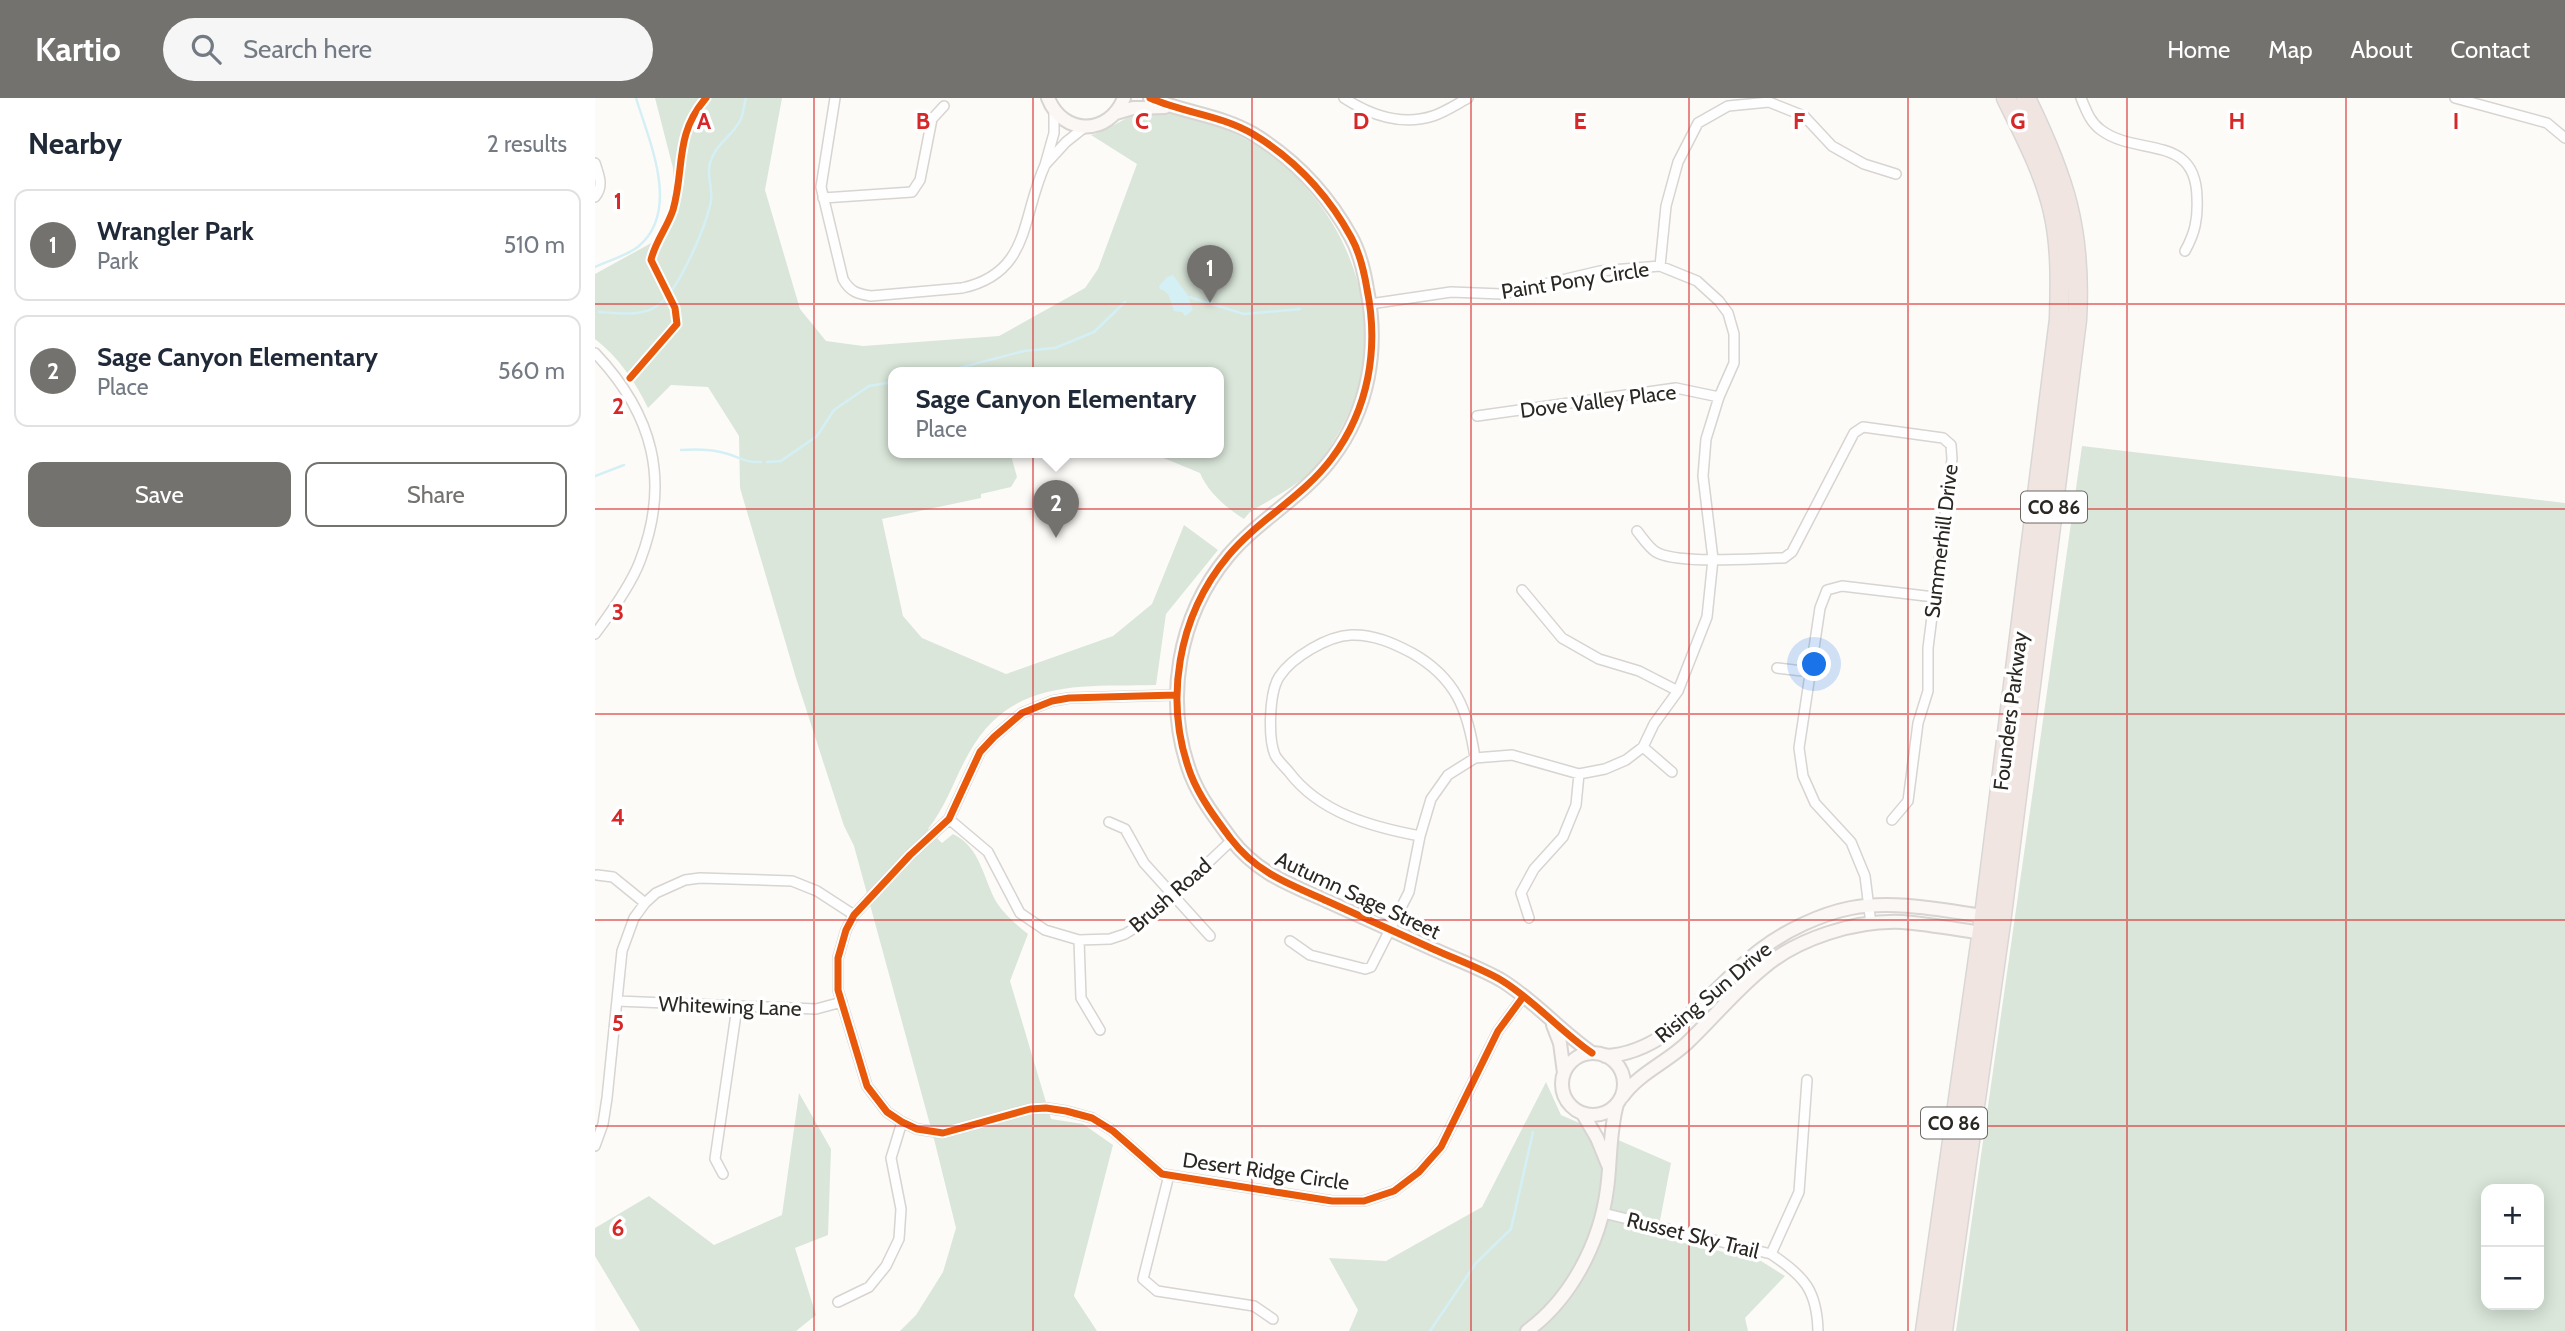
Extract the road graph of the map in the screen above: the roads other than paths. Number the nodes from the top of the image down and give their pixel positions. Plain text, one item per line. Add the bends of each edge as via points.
1 (835, 98) edge
2 (1124, 98) edge
3 (1150, 98) edge
4 (1344, 98) edge
5 (1468, 98) edge
6 (2006, 98) edge
7 (2026, 98) edge
8 (2081, 98) edge
9 (2455, 98) edge
10 (1051, 104) edge
11 (944, 106) dead end
12 (1169, 107) junction
13 (1116, 113) junction
14 (1085, 127) junction
15 (2565, 138) edge
16 (595, 163) edge
17 (1045, 165) junction
18 (1896, 174) dead end
19 (595, 197) edge
20 (823, 198) junction
21 (2185, 251) dead end
22 (1660, 266) junction
23 (1370, 304) junction
24 (595, 353) edge
25 (1719, 397) junction
26 (1477, 416) dead end
27 (1637, 531) dead end
28 (1713, 559) junction
29 (1522, 590) dead end
30 (1934, 597) junction
31 (595, 634) edge
32 (1776, 668) dead end
33 (1811, 672) junction
34 (1678, 691) junction
35 (1176, 695) junction
36 (1643, 747) junction
37 (1475, 758) junction
38 (1672, 772) dead end
39 (1579, 774) junction
40 (949, 819) junction
41 (1892, 820) dead end
42 (1109, 822) dead end
43 (1420, 836) junction
44 (1232, 840) junction
45 (597, 875) dead end
46 (1173, 896) junction
47 (645, 903) junction
48 (1870, 906) junction
49 (854, 915) junction
50 (1529, 918) dead end
51 (2001, 923) junction
52 (1871, 924) junction
53 (1983, 924) junction
54 (1390, 930) junction
55 (1210, 936) dead end
56 (1079, 940) junction
57 (1290, 941) dead end
58 (1523, 997) junction
59 (617, 1002) junction
60 (842, 1002) junction
61 (737, 1007) junction
62 (1551, 1021) junction
63 (1100, 1030) dead end
64 (1592, 1053) junction
65 (1605, 1056) junction
66 (1564, 1073) junction
67 (1807, 1080) dead end
68 (1619, 1100) junction
69 (1583, 1114) junction
70 (902, 1122) junction
71 (595, 1146) edge
72 (1609, 1168) junction
73 (723, 1174) dead end
74 (1169, 1175) junction
75 (1603, 1213) junction
76 (1771, 1254) junction
77 (838, 1303) dead end
78 (1272, 1319) dead end
79 (1527, 1331) edge
80 (1818, 1331) edge
81 (1925, 1331) edge
82 (1943, 1331) edge

1 - 20 street via 822,173
2 - 13 street
3 - 12 street, Autumn Sage Street
4 - 5 street via 1373,114 1409,119 1433,116
6 - 53 highway, Founders Parkway / CO 86 via 2037,163 2053,211 2059,319
7 - 51 highway, Founders Parkway / CO 86 via 2057,164 2070,208 2078,303
8 - 21 street via 2087,114 2102,131 2168,151 2191,168 2198,217
9 - 15 street via 2547,124
10 - 14 street via 1067,122
10 - 17 street via 1054,133
11 - 20 street via 932,119 920,180 912,192
12 - 13 street, Autumn Sage Street
12 - 23 street, Autumn Sage Street via 1249,132 1307,177 1353,240
13 - 14 street, Autumn Sage Street
14 - 17 street
16 - 19 street via 601,183
17 - 20 street via 1015,254 988,279 962,288 871,296 849,288
18 - 22 street via 1864,164 1832,146 1804,116 1769,102 1728,106 1698,122 1678,162 1665,206
22 - 23 street, Paint Pony Circle via 1600,271 1502,294 1451,292
22 - 25 street, Paint Pony Circle via 1697,281 1727,313 1734,334 1734,363
23 - 35 street, Autumn Sage Street via 1373,345 1367,385 1347,435 1313,481 1226,558 1202,594 1184,639
24 - 31 street via 623,384 644,425 656,491 640,563
25 - 26 street, Dove Valley Place via 1676,388
25 - 28 street, Paint Pony Circle via 1706,439 1703,476
27 - 28 street via 1655,552
28 - 30 street, Summerhill Drive via 1784,558 1792,552 1854,433 1863,427 1943,438 1951,445 1952,459
28 - 34 street, Paint Pony Circle via 1707,617
29 - 34 street via 1562,638 1599,659 1639,671
30 - 33 street via 1842,586 1827,590
30 - 41 street, Summerhill Drive via 1928,691 1918,723 1908,801
32 - 33 street
33 - 48 street via 1799,748 1803,776 1815,803 1851,842 1865,876
34 - 36 street, Paint Pony Circle
35 - 40 street, Desert Ridge Circle via 1069,698 1022,713 980,752
35 - 44 street, Autumn Sage Street via 1191,774
36 - 38 street
36 - 39 street, Paint Pony Circle via 1605,769
37 - 39 street, Paint Pony Circle via 1511,755
37 - 43 street, Paint Pony Circle via 1448,775 1431,799
37 - 43 street via 1470,722 1456,694 1430,664 1389,640 1350,635 1312,646 1279,677 1270,715 1275,755 1297,783 1329,808 1377,828
39 - 50 street via 1576,805 1563,837 1534,869 1521,893
40 - 49 street, Desert Ridge Circle
40 - 56 street, Brush Road via 988,852 1020,913 1045,930
42 - 46 street via 1125,829 1144,863
43 - 54 street, Paint Pony Circle via 1409,892
44 - 46 street, Brush Road
44 - 54 street, Autumn Sage Street via 1267,874
45 - 47 street via 613,877
46 - 55 street
46 - 56 street, Brush Road via 1125,934
47 - 49 street via 685,880 792,881
47 - 59 street via 626,936
48 - 52 street
48 - 53 street, Rising Sun Drive via 1892,905
48 - 65 street, Rising Sun Drive via 1807,922 1761,949 1652,1044 1630,1054
49 - 60 street, Desert Ridge Circle via 838,958
51 - 53 street, Rising Sun Drive
51 - 82 highway, Founders Parkway / CO 86
52 - 53 street, Rising Sun Drive
52 - 68 street, Rising Sun Drive via 1802,944 1765,966 1686,1044 1639,1077
53 - 81 highway, Founders Parkway / CO 86
54 - 57 street, Paint Pony Circle via 1375,963 1365,969 1310,955
54 - 58 street, Autumn Sage Street via 1502,981
56 - 63 street via 1081,998
58 - 62 street, Autumn Sage Street
58 - 74 street, Desert Ridge Circle via 1498,1031 1441,1147 1394,1191 1364,1201 1332,1201
59 - 61 street, Whitewing Lane
59 - 71 street via 603,1124
60 - 61 street, Whitewing Lane via 816,1009
60 - 70 street, Desert Ridge Circle via 867,1086 887,1112
61 - 73 street via 715,1159
62 - 64 street, Autumn Sage Street
62 - 66 street
64 - 65 street
64 - 66 street via 1575,1059
65 - 68 street via 1622,1073 1624,1089
66 - 69 street via 1562,1093
67 - 76 street via 1799,1192
68 - 69 street via 1602,1114
68 - 72 street via 1612,1123
69 - 72 street
70 - 74 street, Desert Ridge Circle via 943,1133 1030,1109 1066,1111 1102,1124
70 - 77 street via 891,1158 901,1209 899,1239 869,1287
72 - 75 street
74 - 78 street via 1143,1279 1157,1291 1254,1306
75 - 76 street, Russet Sky Trail
75 - 79 street via 1587,1257 1571,1283
76 - 80 street, Russet Sky Trail via 1794,1269 1811,1289

